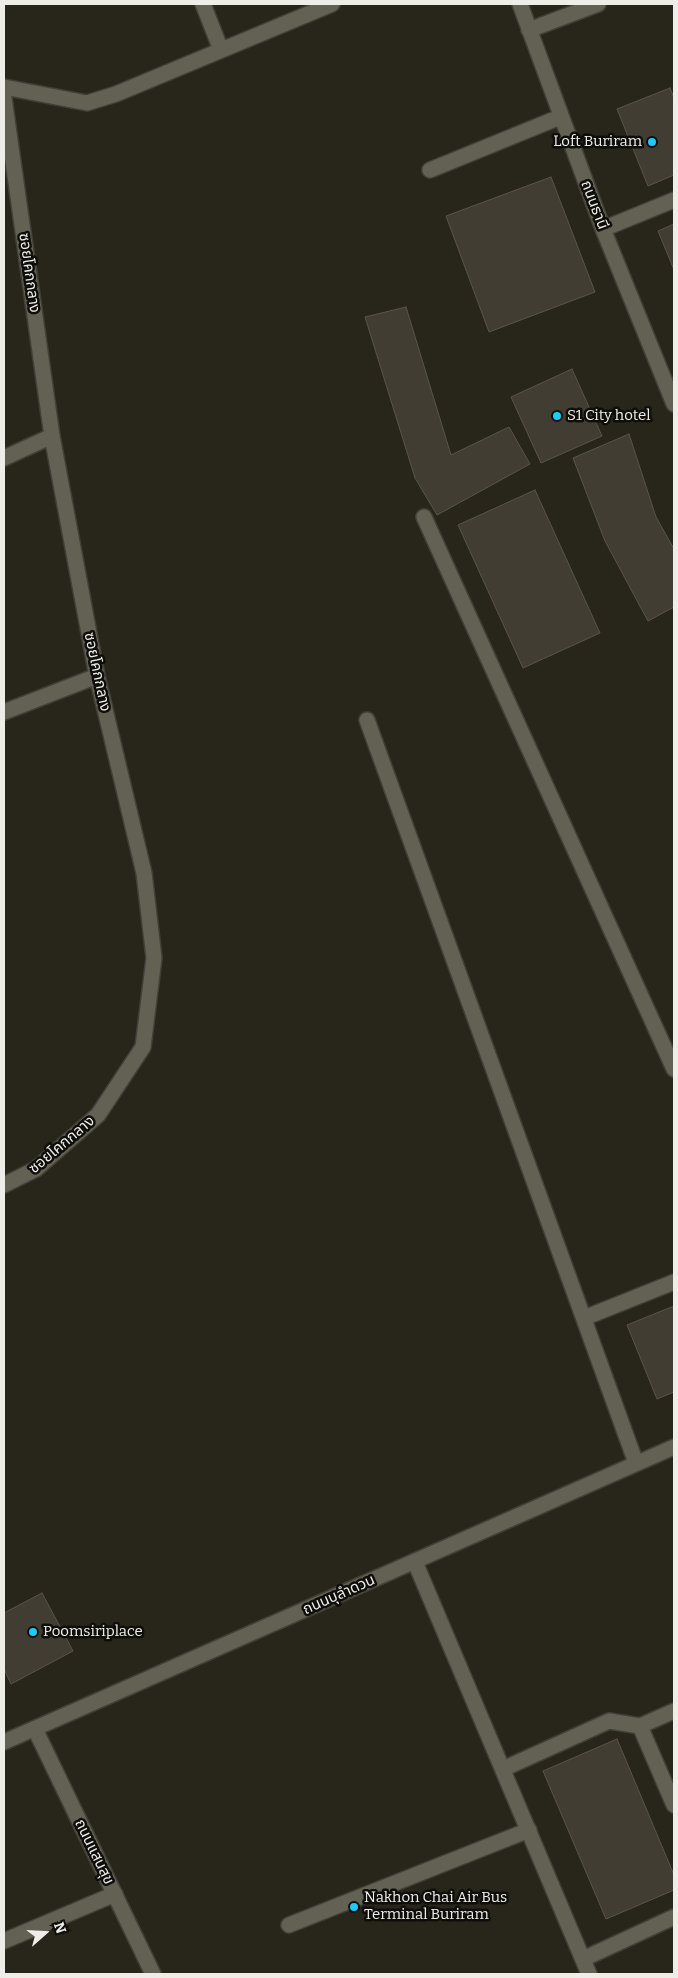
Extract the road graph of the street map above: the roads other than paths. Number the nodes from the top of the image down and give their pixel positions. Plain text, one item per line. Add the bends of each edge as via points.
1 (203, 4) edge
2 (332, 4) edge
3 (520, 4) edge
4 (598, 4) edge
5 (528, 30) junction
6 (221, 50) junction
7 (4, 87) edge
8 (4, 98) edge
9 (560, 117) junction
10 (430, 170) dead end
11 (674, 200) edge
12 (603, 229) junction
13 (674, 404) edge
14 (52, 436) junction
15 (4, 458) edge
16 (424, 517) dead end
17 (97, 676) junction
18 (4, 712) edge
19 (367, 720) dead end
20 (674, 1069) edge
21 (4, 1185) edge
22 (674, 1282) edge
23 (584, 1318) junction
24 (674, 1447) edge
25 (636, 1464) junction
26 (415, 1562) junction
27 (674, 1711) edge
28 (640, 1726) junction
29 (35, 1729) junction
30 (5, 1740) edge
31 (502, 1769) junction
32 (674, 1805) edge
33 (528, 1830) junction
34 (115, 1894) junction
35 (674, 1917) edge
36 (289, 1925) dead end
37 (4, 1941) edge
38 (583, 1959) junction
39 (153, 1974) edge
40 (590, 1974) edge

1 - 6 street
2 - 6 street
3 - 5 street, ถนนธานี
4 - 5 street
5 - 9 street, ถนนธานี
6 - 7 street via 87,103
8 - 14 street, ซอยโคกกลาง
9 - 10 street
9 - 12 street, ถนนธานี
11 - 12 street
12 - 13 street, ถนนธานี
14 - 15 street
14 - 17 street, ซอยโคกกลาง
16 - 20 street
17 - 18 street
17 - 21 street, ซอยโคกกลาง via 144,873 154,958 143,1047 98,1115 36,1169
19 - 23 street
22 - 23 street
23 - 25 street
24 - 25 street, ถนนบุลำดวน
25 - 26 street, ถนนบุลำดวน
26 - 29 street, ถนนบุลำดวน
26 - 31 street
27 - 28 street
28 - 31 street via 609,1720
28 - 32 street
29 - 30 street, ถนนบุลำดวน
29 - 34 street, ถนนแสนสุข
31 - 33 street
33 - 36 street
33 - 38 street
34 - 37 street
34 - 39 street, ถนนแสนสุข
35 - 38 street
38 - 40 street

